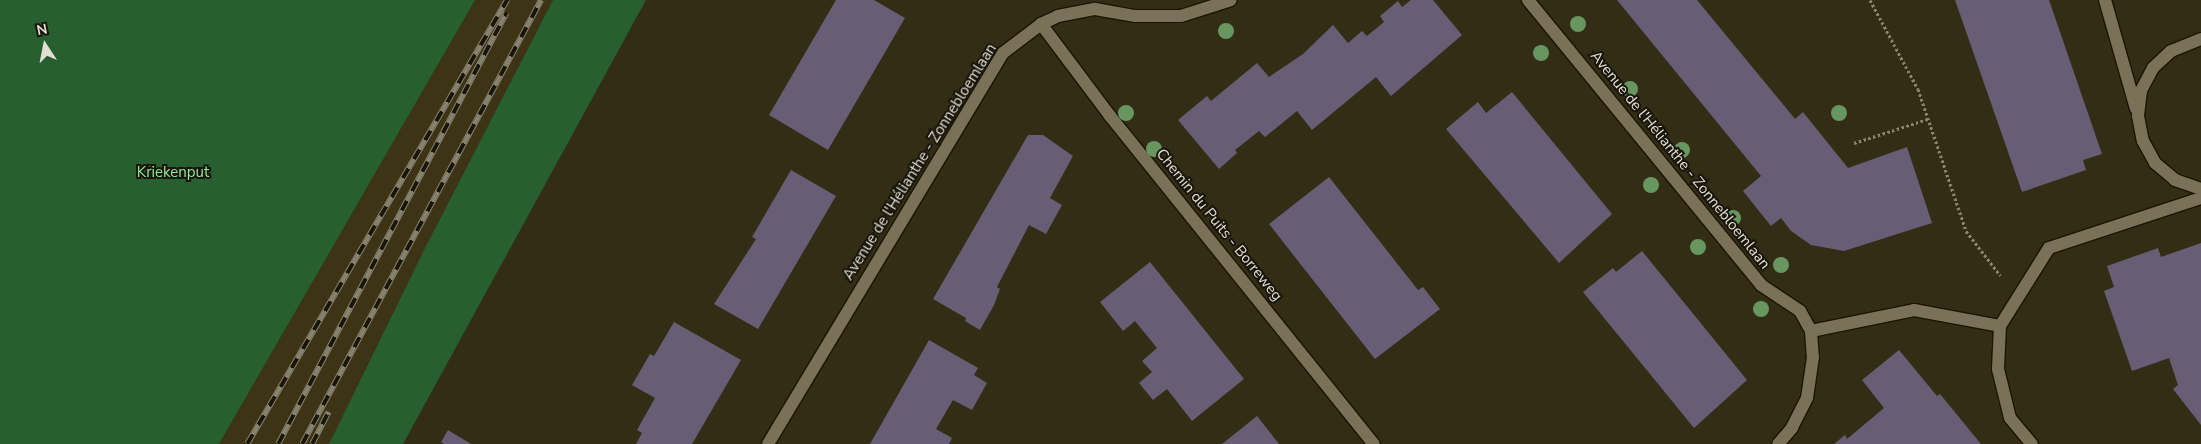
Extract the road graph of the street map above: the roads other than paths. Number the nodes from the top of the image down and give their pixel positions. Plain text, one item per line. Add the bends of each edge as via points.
1 (1231, 0) edge
2 (1528, 0) edge
3 (2105, 0) edge
4 (1041, 24) junction
5 (2201, 39) edge
6 (2138, 116) junction
7 (2201, 189) edge
8 (2201, 198) edge
9 (2000, 326) junction
10 (1811, 331) junction
11 (768, 444) edge
12 (1374, 444) edge
13 (1778, 444) edge
14 (2032, 444) edge

1 - 4 street, Avenue de l'Hélianthe - Zonnebloemlaan via 1181,16 1135,16 1095,9 1058,16
2 - 10 street, Avenue de l'Hélianthe - Zonnebloemlaan via 1761,284 1800,310
3 - 6 street
4 - 11 street, Avenue de l'Hélianthe - Zonnebloemlaan via 1003,53
4 - 12 street, Chemin du Puits - Borreweg via 1072,69
5 - 6 street via 2171,51 2152,68 2141,91
6 - 7 street via 2142,141 2155,163 2175,180
8 - 9 street via 2049,248
9 - 10 street via 1914,310
9 - 14 street via 1998,369 2010,418
10 - 13 street, Avenue de l'Hélianthe - Zonnebloemlaan via 1813,358 1807,398 1792,428

